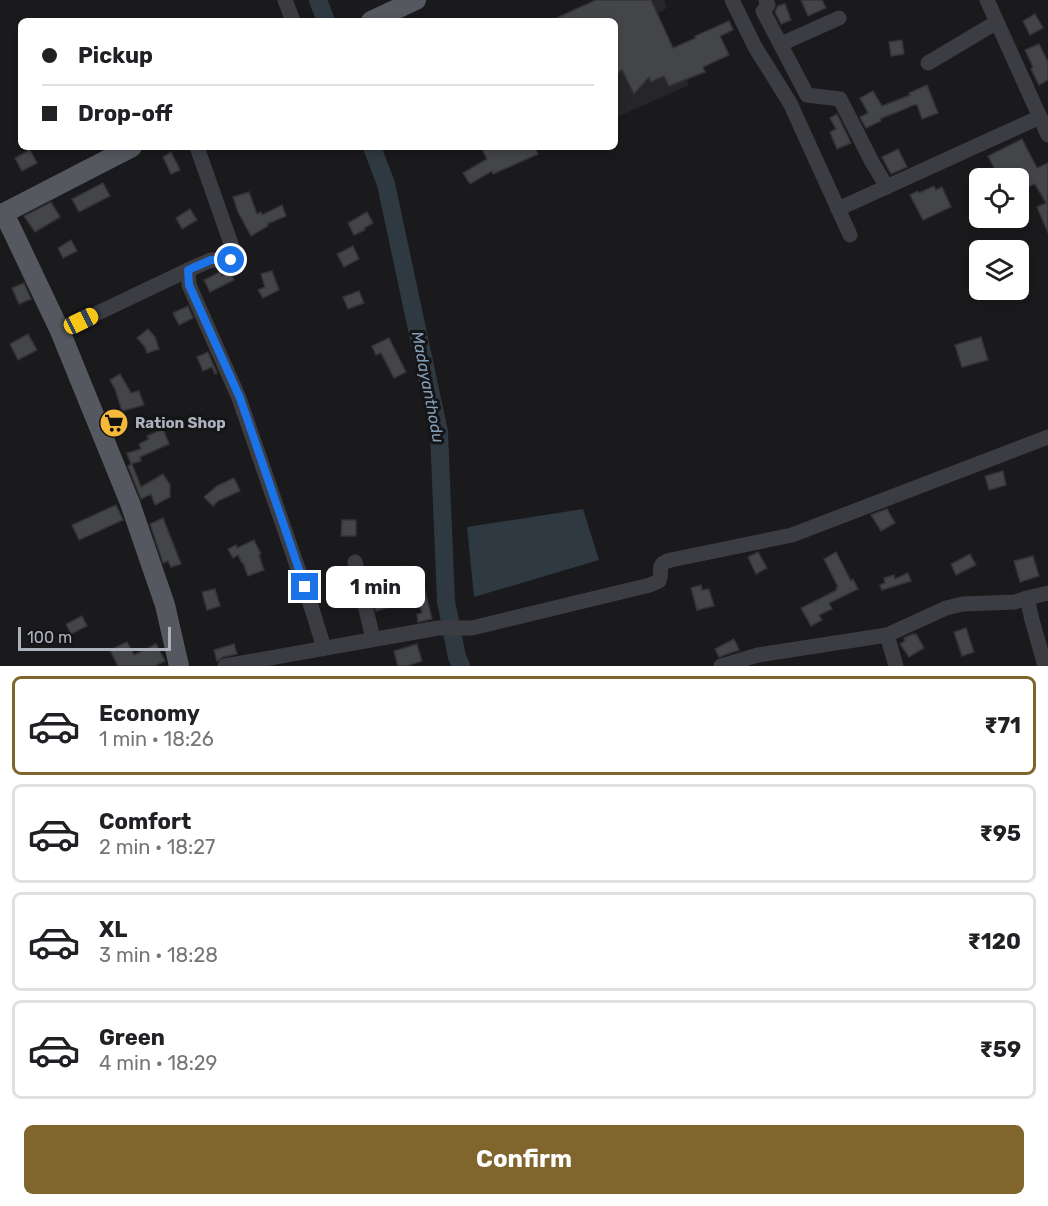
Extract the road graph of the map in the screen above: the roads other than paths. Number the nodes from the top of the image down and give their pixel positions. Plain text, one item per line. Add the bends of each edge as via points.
1 (285, 0) edge
2 (416, 0) edge
3 (732, 0) edge
4 (766, 0) edge
5 (987, 0) edge
6 (292, 18) edge
7 (378, 18) edge
8 (839, 18) dead end
9 (997, 22) junction
10 (781, 44) junction
11 (928, 63) dead end
12 (1040, 117) junction
13 (1048, 135) edge
14 (126, 150) edge
15 (198, 150) edge
16 (887, 187) junction
17 (838, 209) junction
18 (2, 214) edge
19 (850, 235) dead end
20 (188, 270) junction
21 (60, 331) junction
22 (1048, 437) edge
23 (355, 562) dead end
24 (1048, 593) edge
25 (1027, 598) junction
26 (887, 635) junction
27 (373, 639) junction
28 (324, 648) junction
29 (179, 666) edge
30 (225, 666) edge
31 (722, 666) edge
32 (896, 666) edge
33 (1045, 666) edge

1 - 6 street
2 - 7 main road
3 - 17 street via 755,47 790,103
4 - 10 street via 768,5 763,11
5 - 9 street
8 - 10 street
9 - 11 street
9 - 12 street
10 - 16 street via 807,95 840,99
12 - 13 street
12 - 16 street
14 - 18 main road
15 - 20 street via 235,255 231,260 211,260
16 - 17 street
17 - 19 street
18 - 21 main road
20 - 21 street
20 - 28 street via 189,285 240,398
21 - 29 main road via 130,503 165,605
22 - 27 street via 792,535 663,562 661,576 650,585 472,628 438,628
23 - 27 street
24 - 25 street
25 - 26 street via 946,608
25 - 33 street
26 - 31 street via 758,656
26 - 32 street
27 - 28 street
28 - 30 street

